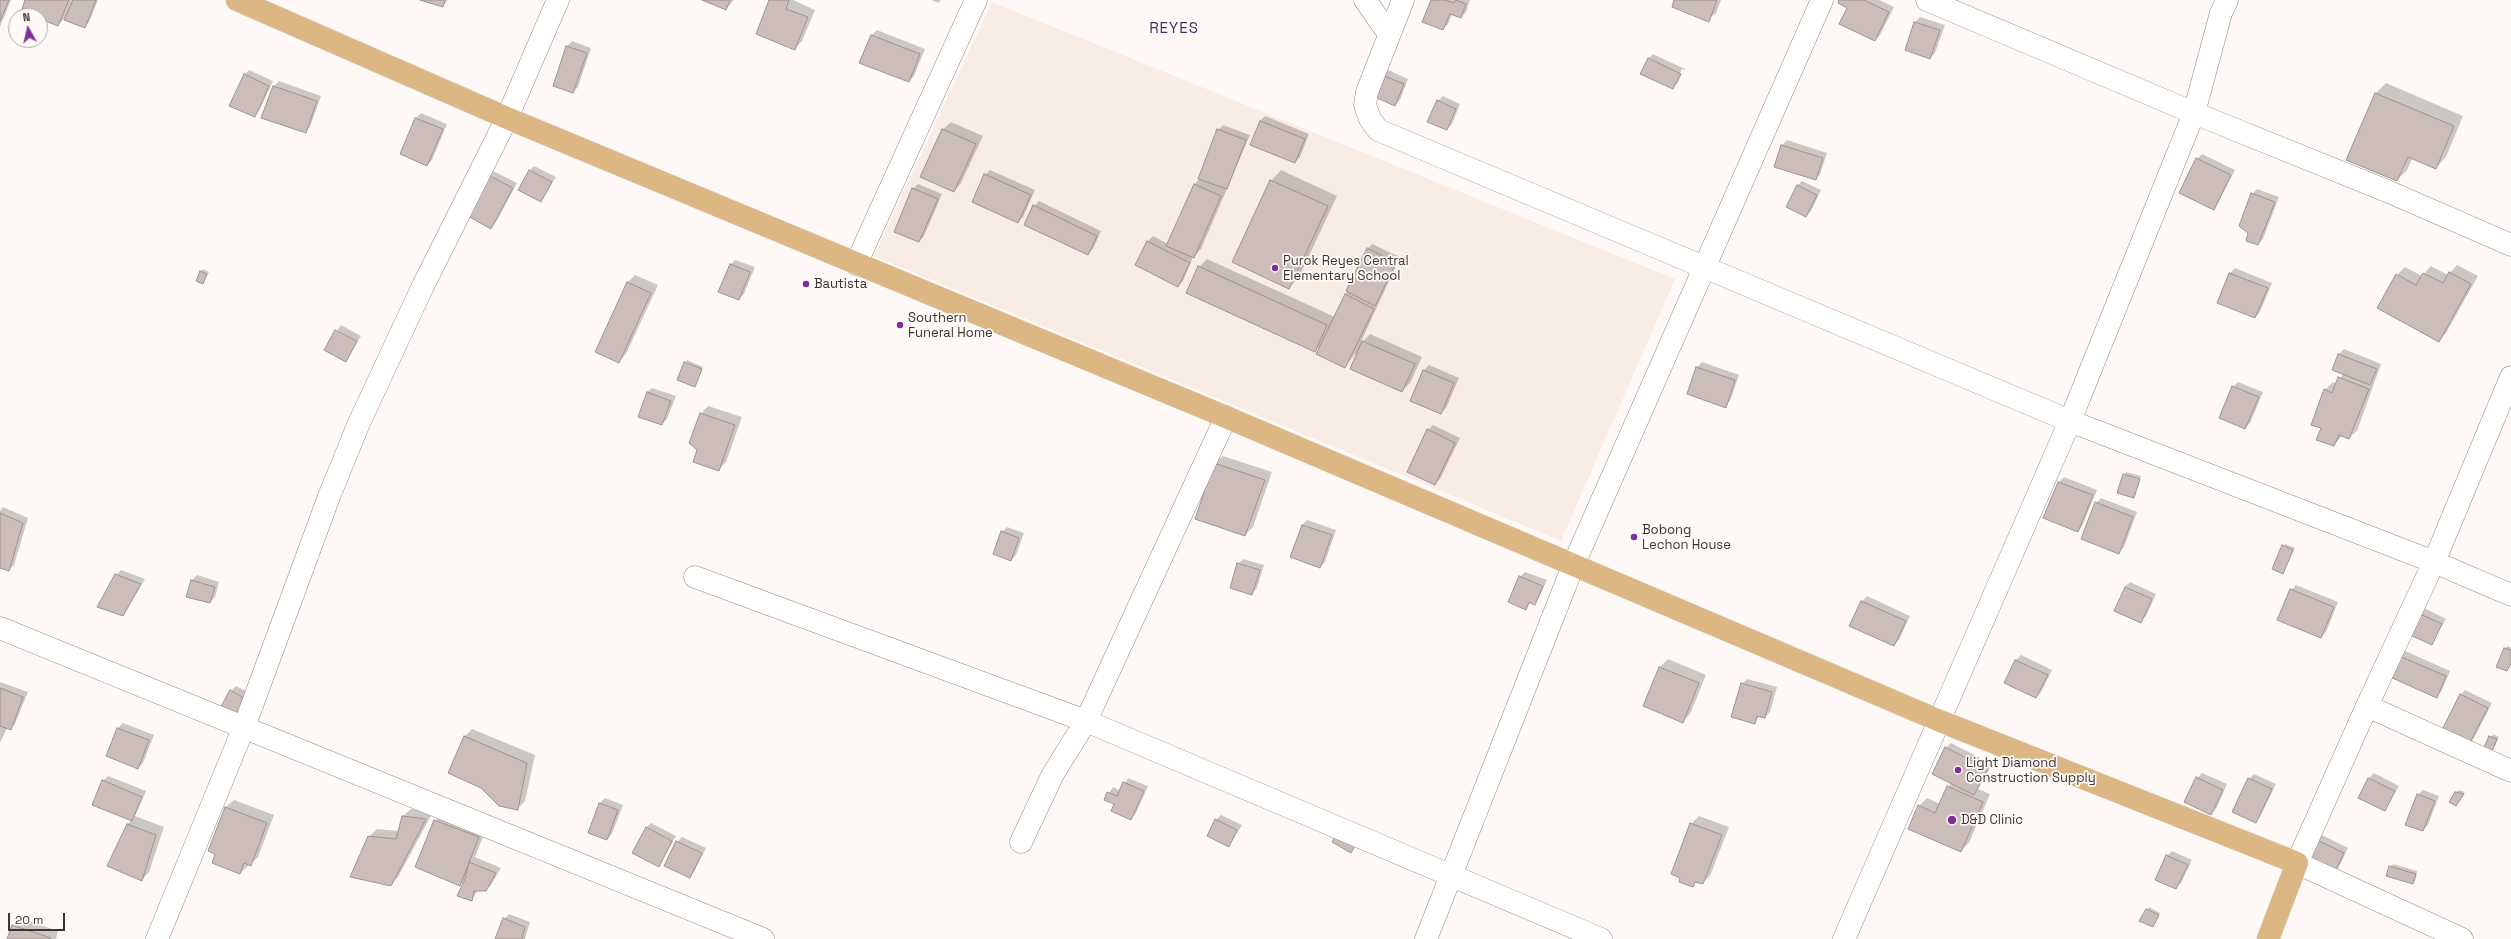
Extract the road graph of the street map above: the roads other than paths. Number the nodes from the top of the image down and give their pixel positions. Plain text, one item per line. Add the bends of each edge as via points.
1 (237, 0) edge
2 (558, 0) edge
3 (976, 0) edge
4 (1366, 0) edge
5 (1403, 0) edge
6 (1822, 0) edge
7 (1927, 0) edge
8 (2227, 0) edge
9 (1389, 34) junction
10 (2194, 113) junction
11 (507, 118) junction
12 (2511, 245) edge
13 (856, 264) junction
14 (1705, 268) junction
15 (2511, 377) edge
16 (1226, 417) junction
17 (2070, 421) junction
18 (2434, 562) junction
19 (1573, 566) junction
20 (695, 577) dead end
21 (2511, 595) edge
22 (0, 628) edge
23 (2367, 706) junction
24 (1086, 721) junction
25 (1940, 721) junction
26 (244, 727) junction
27 (2511, 770) edge
28 (1021, 842) dead end
29 (2297, 863) junction
30 (1451, 875) junction
31 (157, 939) edge
32 (763, 939) edge
33 (1426, 939) edge
34 (1601, 939) edge
35 (1844, 939) edge
36 (2268, 939) edge
37 (2462, 939) edge

1 - 11 main road
2 - 11 street
3 - 13 street
4 - 9 street
5 - 9 street
6 - 14 street
7 - 10 street
8 - 10 street via 2221,13
9 - 14 street via 1367,92 1365,105 1370,119 1378,130
10 - 12 street via 2387,191
10 - 17 street
11 - 13 main road
11 - 26 street via 422,288 359,423 330,494
13 - 16 main road
14 - 17 street
14 - 19 street
15 - 18 street
16 - 19 main road
16 - 24 street
17 - 18 street
17 - 25 street
18 - 21 street
18 - 23 street
19 - 25 main road
19 - 30 street
20 - 24 street
22 - 26 street
23 - 27 street
23 - 29 street
24 - 28 street via 1053,774
24 - 30 street
25 - 29 main road
25 - 35 street
26 - 31 street
26 - 32 street
29 - 36 main road
29 - 37 street
30 - 33 street
30 - 34 street

